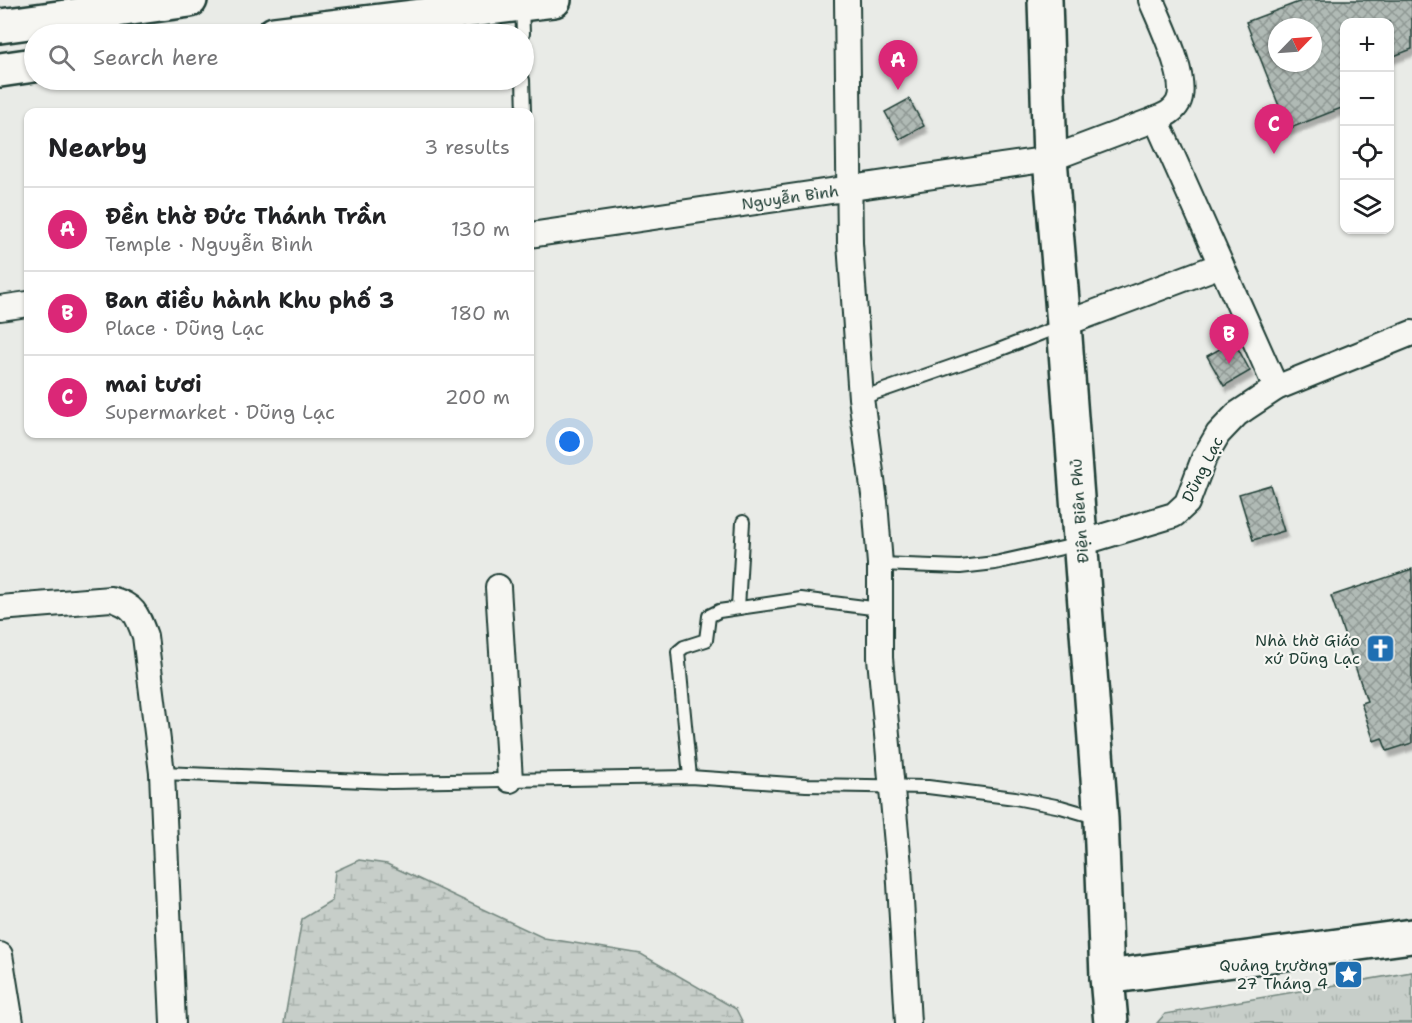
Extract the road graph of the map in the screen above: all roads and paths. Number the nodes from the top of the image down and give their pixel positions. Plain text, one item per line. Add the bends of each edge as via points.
1 (190, 0) edge
2 (847, 0) edge
3 (1045, 0) edge
4 (1151, 0) edge
5 (533, 12) edge
6 (392, 24) edge
7 (0, 26) edge
8 (24, 66) edge
9 (0, 70) edge
10 (524, 90) edge
11 (524, 108) edge
12 (1156, 119) junction
13 (1050, 159) junction
14 (849, 188) junction
15 (534, 234) edge
16 (1221, 265) junction
17 (24, 305) edge
18 (0, 308) edge
19 (1065, 324) junction
20 (1412, 333) edge
21 (1276, 388) junction
22 (861, 398) junction
23 (743, 522) dead end
24 (1081, 543) junction
25 (880, 564) junction
26 (498, 587) dead end
27 (0, 608) edge
28 (738, 608) junction
29 (880, 609) junction
30 (162, 773) junction
31 (690, 777) junction
32 (510, 780) junction
33 (891, 786) junction
34 (1101, 819) junction
35 (1412, 936) edge
36 (0, 955) edge
37 (1107, 977) junction
38 (11, 1023) edge
39 (173, 1023) edge
40 (908, 1023) edge
41 (1111, 1023) edge

1 - 7 street
2 - 14 street
3 - 13 street, Điện Biên Phủ
4 - 12 street, Nguyễn Bình via 1181,83 1179,101 1170,112
5 - 6 street
8 - 9 street
10 - 11 lane
12 - 13 street, Nguyễn Bình
12 - 16 street
13 - 14 street, Nguyễn Bình
13 - 19 street, Điện Biên Phủ
14 - 15 street, Nguyễn Bình
14 - 22 street
16 - 19 street
16 - 21 street
17 - 18 street
19 - 22 lane
19 - 24 street, Điện Biên Phủ
20 - 21 street, Dũng Lạc
21 - 24 street, Dũng Lạc via 1238,414 1218,434 1187,503 1174,515
22 - 25 street
23 - 28 lane
24 - 25 lane via 960,567
24 - 34 street, Điện Biên Phủ
25 - 29 street
26 - 32 street
27 - 30 street via 111,599 126,603 138,617 145,636
28 - 29 lane via 801,599
28 - 31 lane via 709,616 706,640 678,652
29 - 33 street via 880,658
30 - 32 lane via 391,782
30 - 39 street
31 - 32 lane
31 - 33 lane
33 - 34 lane via 1015,798
33 - 40 street
34 - 37 street, Điện Biên Phủ
35 - 37 street
36 - 38 street
37 - 41 street, Điện Biên Phủ

